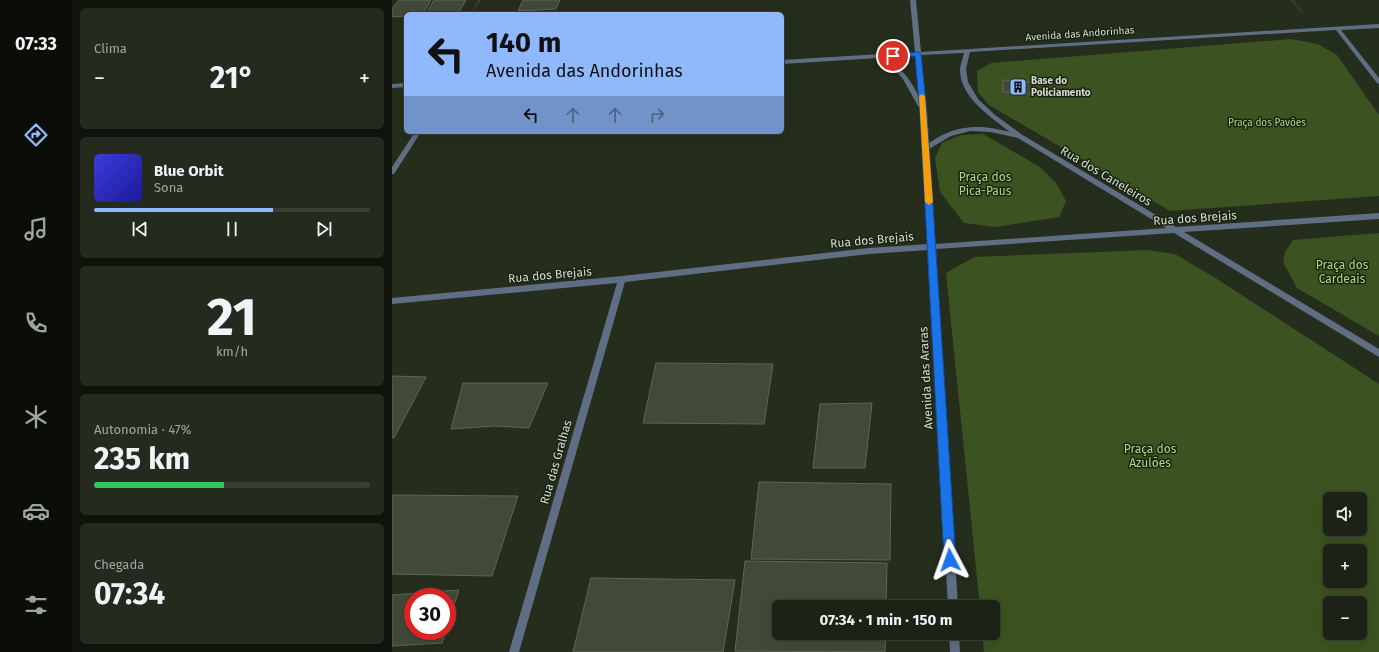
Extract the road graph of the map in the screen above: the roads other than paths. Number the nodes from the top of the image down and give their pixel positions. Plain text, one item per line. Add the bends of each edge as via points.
1 (913, 0) edge
2 (1379, 26) edge
3 (1337, 28) junction
4 (968, 50) junction
5 (918, 54) junction
6 (880, 57) junction
7 (784, 62) edge
8 (1379, 82) edge
9 (404, 85) edge
10 (392, 86) edge
11 (924, 113) junction
12 (417, 134) edge
13 (1019, 136) junction
14 (926, 148) junction
15 (392, 172) edge
16 (1379, 216) edge
17 (1174, 230) junction
18 (931, 246) junction
19 (622, 279) junction
20 (392, 301) edge
21 (1379, 353) edge
22 (953, 600) edge
23 (954, 640) edge
24 (514, 652) edge
25 (955, 652) edge

1 - 5 street, Avenida das Araras
2 - 3 street, Avenida das Andorinhas
3 - 4 street, Avenida das Andorinhas
3 - 8 street
4 - 5 street, Avenida das Andorinhas
4 - 13 street, Rua dos Caneleiros via 963,72 967,87 974,98
5 - 6 street, Avenida das Andorinhas
5 - 11 street, Avenida das Araras
6 - 7 street, Avenida das Andorinhas
6 - 11 street, Avenida das Araras via 906,76
9 - 10 street
11 - 14 street, Avenida das Araras
12 - 15 street
13 - 14 street via 968,128 941,136
13 - 17 street, Rua dos Caneleiros
14 - 18 street, Avenida das Araras
16 - 17 street, Rua dos Brejais
17 - 18 street, Rua dos Brejais
17 - 21 street, Rua dos Caneleiros
18 - 19 street, Rua dos Brejais
18 - 22 street, Avenida das Araras
19 - 20 street, Rua dos Brejais
19 - 24 street, Rua das Gralhas
23 - 25 street

